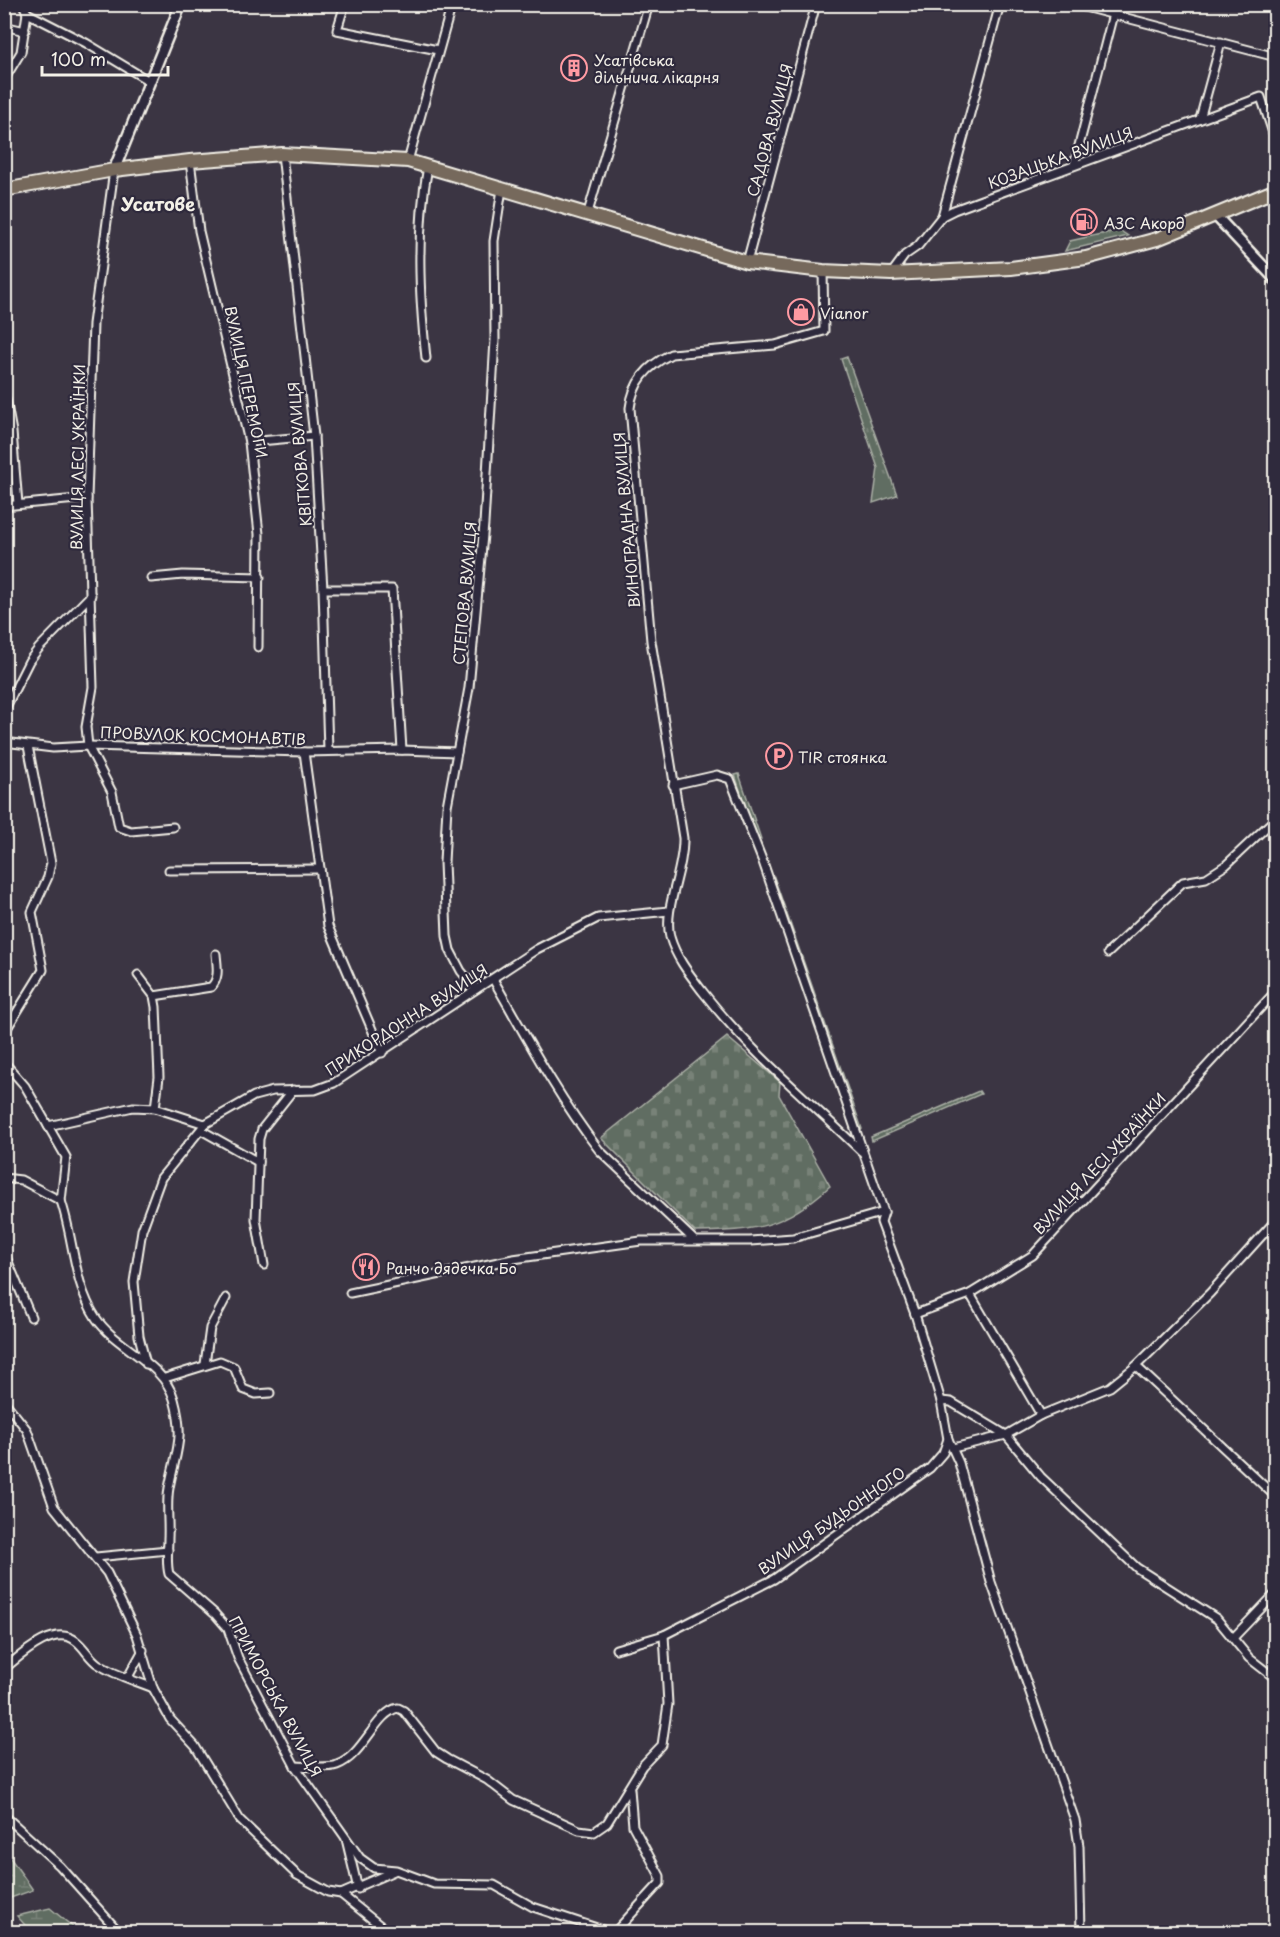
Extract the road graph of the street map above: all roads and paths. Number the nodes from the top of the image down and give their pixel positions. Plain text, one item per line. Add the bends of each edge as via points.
1 (23, 4) edge
2 (181, 4) edge
3 (345, 4) edge
4 (452, 4) edge
5 (649, 4) edge
6 (816, 4) edge
7 (1000, 4) edge
8 (1073, 4) edge
9 (27, 13) junction
10 (1113, 14) junction
11 (4, 26) edge
12 (25, 31) junction
13 (1221, 42) junction
14 (438, 50) junction
15 (1275, 57) edge
16 (4, 80) edge
17 (149, 81) junction
18 (1200, 119) junction
19 (1275, 142) edge
20 (282, 154) junction
21 (190, 161) junction
22 (408, 161) junction
23 (1074, 165) junction
24 (428, 166) junction
25 (114, 170) junction
26 (502, 189) junction
27 (4, 190) edge
28 (1275, 190) edge
29 (586, 216) junction
30 (942, 216) junction
31 (1216, 216) junction
32 (747, 262) junction
33 (823, 271) junction
34 (891, 274) junction
35 (1275, 280) edge
36 (426, 358) dead end
37 (4, 389) edge
38 (314, 436) junction
39 (249, 442) junction
40 (87, 498) junction
41 (18, 504) junction
42 (4, 506) edge
43 (151, 578) dead end
44 (260, 578) junction
45 (323, 589) junction
46 (91, 595) junction
47 (258, 647) dead end
48 (4, 711) edge
49 (4, 742) edge
50 (28, 746) junction
51 (88, 746) junction
52 (402, 750) junction
53 (304, 752) junction
54 (328, 752) junction
55 (457, 752) junction
56 (673, 785) junction
57 (1275, 818) edge
58 (173, 827) dead end
59 (320, 869) junction
60 (169, 870) dead end
61 (669, 911) junction
62 (1108, 953) dead end
63 (216, 954) dead end
64 (138, 975) dead end
65 (493, 980) junction
66 (476, 989) junction
67 (1275, 991) edge
68 (154, 996) junction
69 (4, 1033) edge
70 (382, 1053) junction
71 (4, 1062) edge
72 (293, 1090) junction
73 (154, 1108) junction
74 (48, 1126) junction
75 (203, 1127) junction
76 (863, 1153) junction
77 (258, 1162) junction
78 (4, 1178) edge
79 (61, 1201) junction
80 (884, 1212) junction
81 (1275, 1220) edge
82 (693, 1239) junction
83 (4, 1252) edge
84 (264, 1265) dead end
85 (350, 1293) dead end
86 (970, 1294) junction
87 (226, 1298) dead end
88 (915, 1314) junction
89 (31, 1317) dead end
90 (146, 1364) junction
91 (205, 1364) junction
92 (1136, 1366) junction
93 (165, 1378) junction
94 (270, 1393) dead end
95 (4, 1401) edge
96 (941, 1401) junction
97 (1041, 1415) junction
98 (1006, 1435) junction
99 (948, 1439) junction
100 (954, 1448) junction
101 (1275, 1497) edge
102 (168, 1550) junction
103 (96, 1557) junction
104 (1275, 1593) edge
105 (664, 1635) junction
106 (1234, 1637) junction
107 (616, 1649) dead end
108 (143, 1650) junction
109 (4, 1669) edge
110 (128, 1677) junction
111 (1275, 1679) edge
112 (153, 1688) junction
113 (295, 1766) junction
114 (630, 1788) junction
115 (4, 1815) edge
116 (344, 1834) junction
117 (396, 1870) junction
118 (358, 1888) junction
119 (341, 1894) junction
120 (119, 1932) edge
121 (388, 1932) edge
122 (609, 1932) edge
123 (615, 1932) edge
124 (1081, 1932) edge

1 - 9 street
2 - 17 main road
3 - 14 street via 337,30
4 - 14 street
5 - 29 street
6 - 32 street, САДОВА ВУЛИЦЯ
7 - 30 street
8 - 10 street
9 - 12 street
9 - 17 street
10 - 13 street
10 - 23 street
11 - 12 street
12 - 16 street via 21,52
13 - 15 street
13 - 18 street
14 - 22 street
17 - 25 main road
18 - 19 street, КОЗАЦЬКА ВУЛИЦЯ via 1261,97
18 - 23 street, КОЗАЦЬКА ВУЛИЦЯ
20 - 21 highway
20 - 22 highway
20 - 38 street, КВІТКОВА ВУЛИЦЯ
21 - 25 highway
21 - 39 street, ВУЛИЦЯ ПЕРЕМОГИ via 199,231
22 - 24 highway
23 - 30 street, КОЗАЦЬКА ВУЛИЦЯ
24 - 26 highway
24 - 36 street via 419,240
25 - 27 highway
25 - 40 street, ВУЛИЦЯ ЛЕСІ УКРАЇНКИ via 93,324
26 - 29 highway
26 - 55 street, СТЕПОВА ВУЛИЦЯ via 494,241 495,340 484,524 469,688
28 - 31 highway
29 - 32 highway
30 - 34 street
31 - 34 highway via 1147,242 1086,258 1011,268
31 - 35 main road
32 - 33 highway
33 - 34 highway
33 - 56 street, ВИНОГРАДНА ВУЛИЦЯ via 824,331 775,345 670,354 646,370 632,394 630,426 651,641
37 - 41 street
38 - 39 street
38 - 45 street, КВІТКОВА ВУЛИЦЯ
39 - 44 street, ВУЛИЦЯ ПЕРЕМОГИ
40 - 41 street
40 - 46 street, ВУЛИЦЯ ЛЕСІ УКРАЇНКИ
41 - 42 street
43 - 44 street
44 - 47 street, ВУЛИЦЯ ПЕРЕМОГИ
45 - 52 street via 392,589
45 - 54 street, КВІТКОВА ВУЛИЦЯ
46 - 48 street via 29,661
46 - 51 street, ВУЛИЦЯ ЛЕСІ УКРАЇНКИ via 93,687 86,727
49 - 50 street, ПРОВУЛОК КОСМОНАВТІВ
50 - 51 street, ПРОВУЛОК КОСМОНАВТІВ
50 - 69 street via 51,863 32,912 43,970
51 - 53 street, ПРОВУЛОК КОСМОНАВТІВ
51 - 58 street via 112,792 119,826 131,831
52 - 54 street, ПРОВУЛОК КОСМОНАВТІВ
52 - 55 street, ПРОВУЛОК КОСМОНАВТІВ
53 - 54 street, ПРОВУЛОК КОСМОНАВТІВ
53 - 59 street
55 - 66 street, СТЕПОВА ВУЛИЦЯ via 447,806 447,936 461,971
56 - 61 street, ВИНОГРАДНА ВУЛИЦЯ via 684,852
56 - 76 street via 717,775 733,784
57 - 62 street via 1226,865 1206,878 1184,882
59 - 60 street
59 - 70 street via 331,936
61 - 65 street, ПРИКОРДОННА ВУЛИЦЯ via 598,918 537,949
61 - 76 street, ВИНОГРАДНА ВУЛИЦЯ via 670,936 676,951 727,1023
63 - 68 street via 216,982 211,987
64 - 68 street
65 - 66 street, ПРИКОРДОННА ВУЛИЦЯ
65 - 82 street via 599,1150
66 - 70 street, ПРИКОРДОННА ВУЛИЦЯ
67 - 86 street, ВУЛИЦЯ ЛЕСІ УКРАЇНКИ via 1033,1255
68 - 73 street via 159,1077
70 - 72 street, ПРИКОРДОННА ВУЛИЦЯ via 324,1087
71 - 74 street via 25,1086
72 - 75 street, ПРИКОРДОННА ВУЛИЦЯ via 254,1096
72 - 77 street via 262,1129
73 - 74 street via 112,1110
73 - 75 street
74 - 79 street via 67,1162
75 - 77 street
75 - 90 street via 161,1178 142,1230 134,1282
76 - 80 street
77 - 84 street via 256,1219
78 - 79 street via 21,1180
79 - 90 street via 89,1306 108,1331
80 - 82 street via 793,1238
80 - 88 street via 881,1222
81 - 92 street via 1210,1293
82 - 85 street via 641,1241 513,1259
83 - 89 street
86 - 88 street, ВУЛИЦЯ ЛЕСІ УКРАЇНКИ
86 - 97 street
87 - 91 street via 210,1328
88 - 96 street
90 - 93 street
91 - 93 street
91 - 94 street via 228,1362 243,1389 256,1394
92 - 97 street via 1110,1387
92 - 101 street
93 - 102 street via 180,1436 169,1489
95 - 103 street via 27,1430 54,1507
96 - 98 street via 951,1402
96 - 99 street
97 - 98 street
98 - 100 street
98 - 106 street via 1041,1477 1137,1568 1217,1619
99 - 100 street
99 - 105 street, ВУЛИЦЯ БУДЬОННОГО via 943,1453 930,1468 774,1579
100 - 124 street via 991,1582 1075,1820
102 - 103 street
102 - 113 street, ПРИМОРСЬКА ВУЛИЦЯ via 169,1574 228,1629 238,1658
103 - 108 street
104 - 106 street
105 - 107 street, ВУЛИЦЯ БУДЬОННОГО
105 - 114 street via 667,1725 662,1745 642,1766
106 - 111 street via 1249,1658
108 - 110 street
108 - 112 street
109 - 110 street via 37,1641 70,1638 96,1663 118,1677
110 - 112 street
112 - 119 street via 170,1719 195,1746 240,1820 297,1875 313,1886
113 - 114 street via 331,1767 348,1760 388,1713 398,1708 436,1752 487,1780 513,1800 579,1830 601,1829
113 - 116 street, ПРИМОРСЬКА ВУЛИЦЯ
114 - 123 street via 633,1826 660,1883
115 - 120 street via 60,1866
116 - 117 street, ПРИМОРСЬКА ВУЛИЦЯ via 360,1858 374,1868
116 - 118 street
117 - 118 street
117 - 122 street, ПРИМОРСЬКА ВУЛИЦЯ via 434,1884 494,1885 533,1907
118 - 119 street
119 - 121 street

